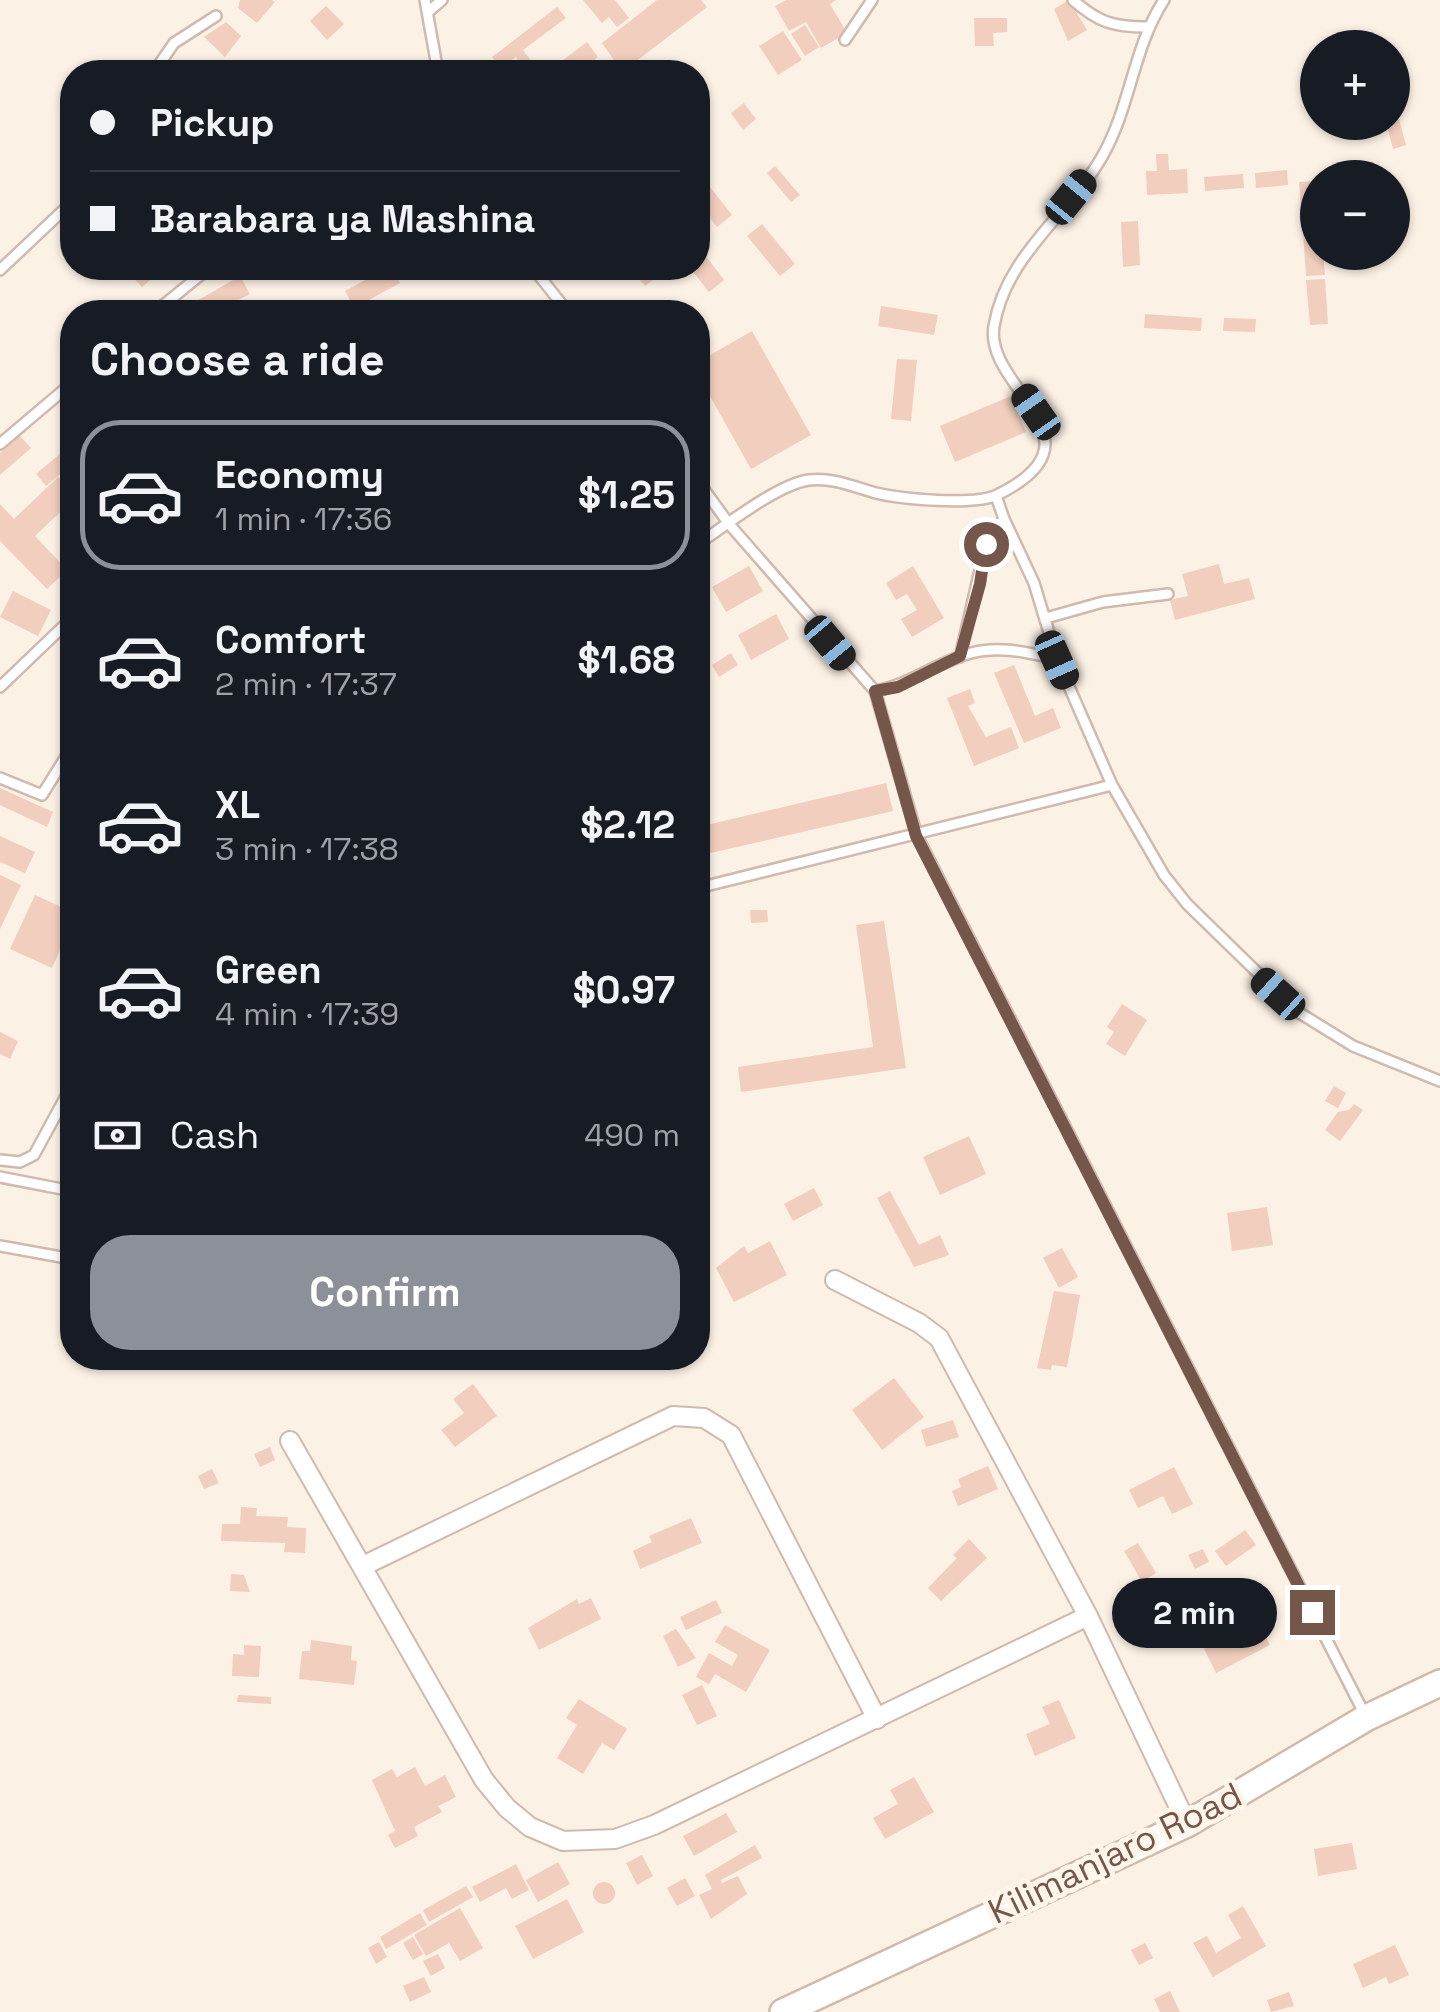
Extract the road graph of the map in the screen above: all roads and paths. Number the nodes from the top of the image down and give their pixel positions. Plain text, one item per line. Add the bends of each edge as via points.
1 (425, 0) edge
2 (442, 0) edge
3 (872, 0) edge
4 (1074, 0) edge
5 (1164, 0) edge
6 (428, 12) junction
7 (216, 16) dead end
8 (1146, 28) junction
9 (845, 40) dead end
10 (162, 60) edge
11 (436, 60) edge
12 (60, 213) edge
13 (0, 270) edge
14 (194, 280) edge
15 (543, 280) edge
16 (170, 300) edge
17 (558, 300) edge
18 (60, 393) edge
19 (0, 444) edge
20 (996, 496) junction
21 (710, 498) edge
22 (1004, 519) junction
23 (729, 524) junction
24 (710, 536) edge
25 (1168, 594) dead end
26 (1046, 618) junction
27 (60, 630) edge
28 (960, 656) junction
29 (1057, 660) junction
30 (0, 687) edge
31 (875, 691) junction
32 (60, 767) edge
33 (0, 778) edge
34 (1112, 784) junction
35 (916, 836) junction
36 (710, 885) edge
37 (1440, 1081) edge
38 (60, 1107) edge
39 (0, 1160) edge
40 (0, 1177) edge
41 (60, 1189) edge
42 (0, 1246) edge
43 (60, 1257) edge
44 (835, 1280) dead end
45 (290, 1441) dead end
46 (363, 1566) junction
47 (1088, 1616) junction
48 (1440, 1682) edge
49 (1366, 1718) junction
50 (877, 1719) junction
51 (1186, 1824) junction
52 (783, 2012) edge

1 - 6 lane
2 - 6 lane
3 - 9 lane
4 - 8 lane via 1096,21
5 - 8 lane
6 - 11 lane
7 - 10 lane via 174,42
8 - 20 lane via 1130,94 1103,155 1017,266 1004,295 994,328 999,363 1044,431 1036,465
12 - 13 lane
14 - 16 lane
15 - 17 lane
18 - 19 lane
20 - 22 lane
20 - 23 lane via 912,498 815,479
21 - 23 lane
22 - 26 lane
22 - 28 lane via 986,544
23 - 24 lane
23 - 31 lane
25 - 26 lane
26 - 29 lane
27 - 30 lane
28 - 29 lane via 1018,650
28 - 31 lane via 898,687
29 - 34 lane
31 - 35 lane
32 - 33 lane via 42,796
34 - 35 lane
34 - 37 lane via 1187,904 1298,1012 1353,1046
35 - 36 lane
35 - 49 lane
38 - 39 lane via 34,1155
40 - 41 lane
42 - 43 lane
44 - 47 street via 938,1338
45 - 46 street
46 - 50 street via 484,1780 530,1827 563,1840 616,1839 654,1825
46 - 50 street via 673,1416 704,1418 732,1435
47 - 50 street
47 - 51 street
48 - 49 main road, Kilimanjaro Road
49 - 51 main road, Kilimanjaro Road
51 - 52 main road, Kilimanjaro Road

